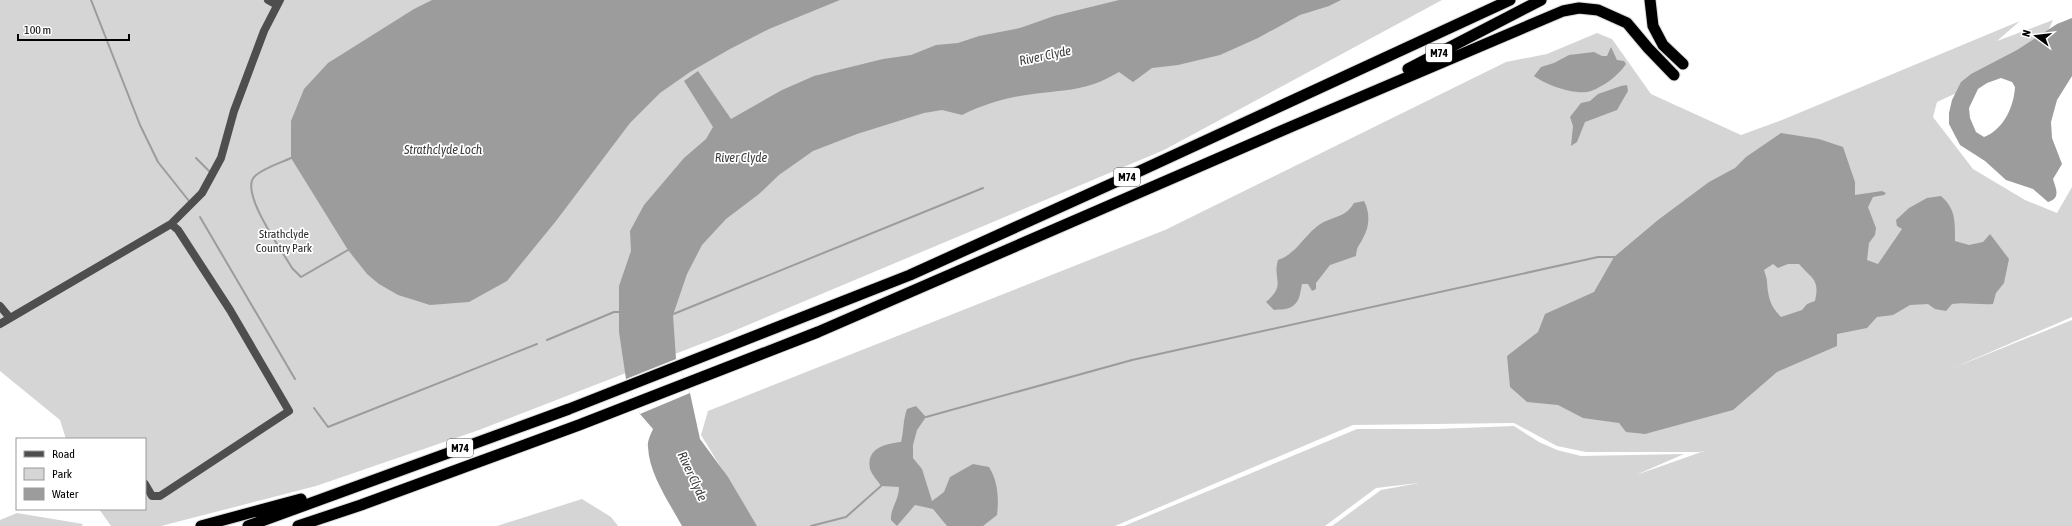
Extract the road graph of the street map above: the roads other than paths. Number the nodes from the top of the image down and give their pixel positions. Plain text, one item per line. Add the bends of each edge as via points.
1 (268, 0) edge
2 (1510, 0) edge
3 (1541, 0) edge
4 (1650, 0) edge
5 (279, 2) edge
6 (1683, 64) dead end
7 (1674, 75) dead end
8 (1337, 107) junction
9 (171, 224) junction
10 (0, 306) edge
11 (10, 318) junction
12 (0, 324) edge
13 (146, 486) edge
14 (351, 487) junction
15 (361, 505) junction
16 (201, 526) edge
17 (248, 526) edge
18 (298, 526) edge
19 (322, 526) edge

1 - 5 street
2 - 14 highway, M74 via 910,275 569,409
3 - 8 highway, M74
4 - 6 highway via 1653,26 1663,45
5 - 9 street via 264,32 234,111 221,158 202,193
7 - 8 highway via 1627,22 1598,10 1579,8 1563,11
8 - 15 highway, M74 via 745,362
9 - 11 street
9 - 13 street via 178,230 230,310 289,411 160,496 152,496
10 - 11 street
11 - 12 street
14 - 16 highway
14 - 17 highway, M74
15 - 18 highway, M74
15 - 19 highway

